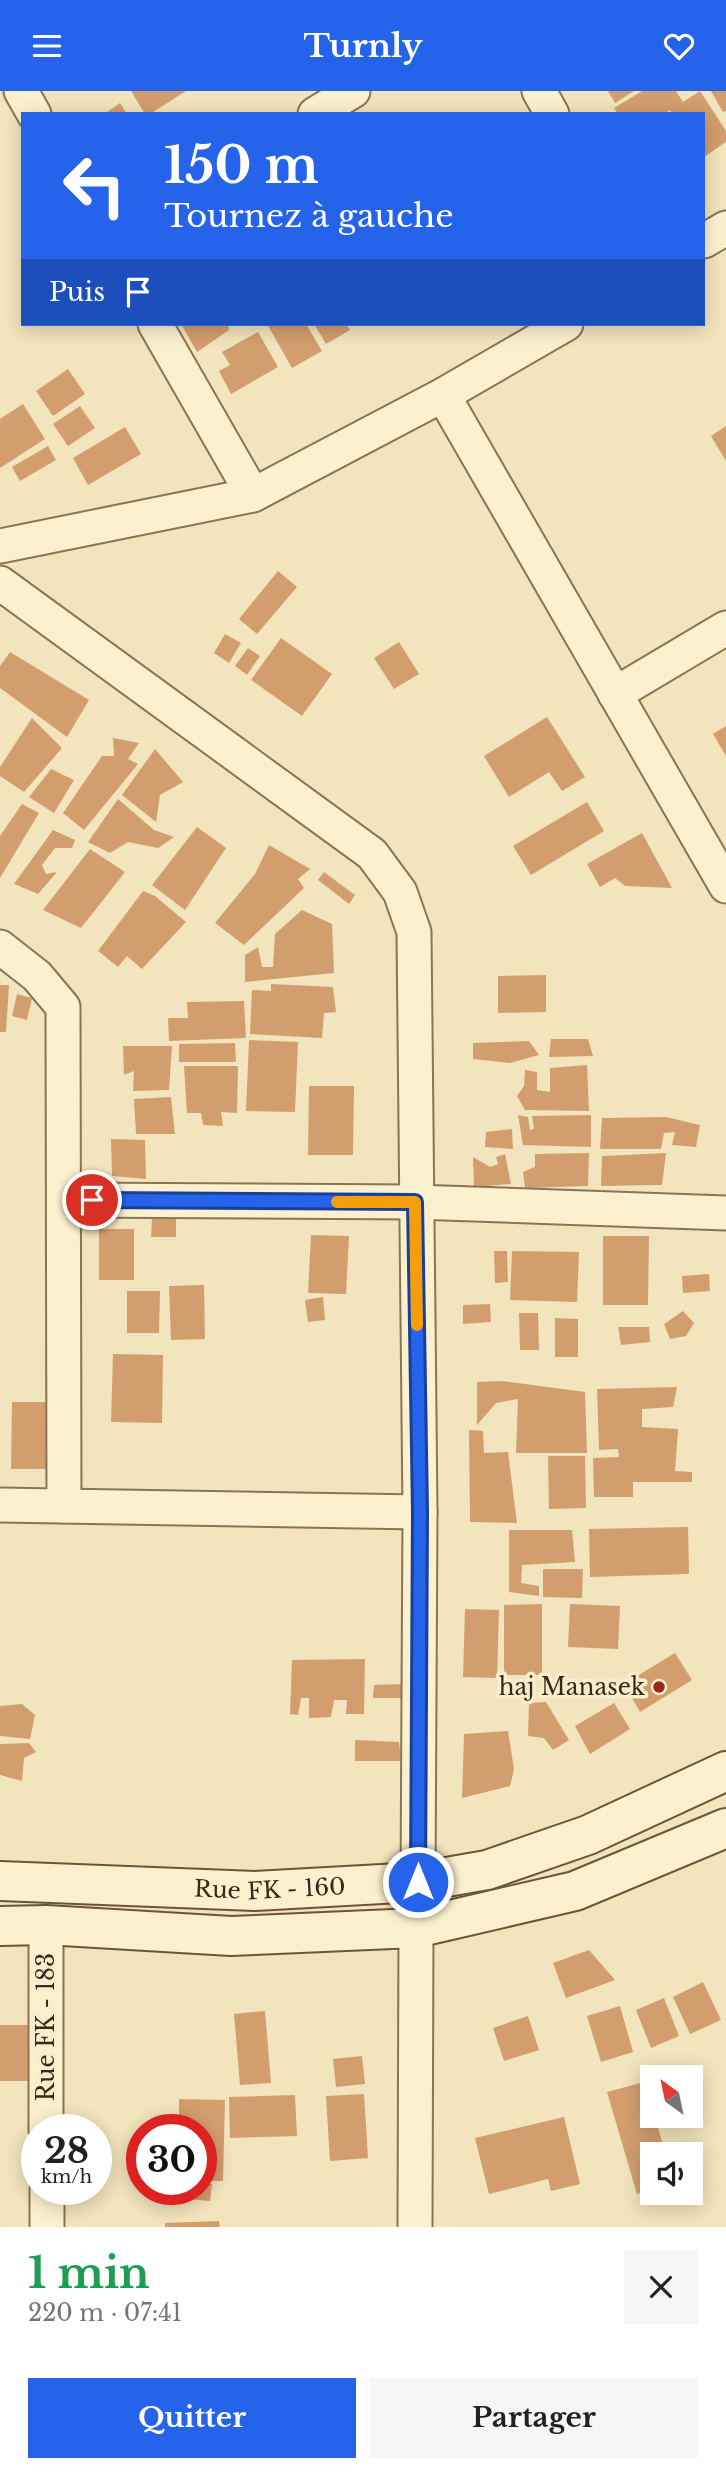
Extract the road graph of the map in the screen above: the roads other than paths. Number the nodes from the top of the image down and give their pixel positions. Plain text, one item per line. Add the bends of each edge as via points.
1 (21, 91) edge
2 (353, 91) edge
3 (539, 91) edge
4 (33, 112) edge
5 (318, 112) edge
6 (551, 112) edge
7 (726, 228) edge
8 (705, 240) edge
9 (156, 326) edge
10 (563, 326) edge
11 (443, 395) junction
12 (253, 495) junction
13 (0, 547) edge
14 (0, 583) edge
15 (726, 628) edge
16 (615, 694) junction
17 (726, 886) edge
18 (0, 947) edge
19 (65, 1200) junction
20 (415, 1202) junction
21 (726, 1213) edge
22 (0, 1505) edge
23 (64, 1506) junction
24 (420, 1512) junction
25 (726, 1771) edge
26 (726, 1828) edge
27 (487, 1870) junction
28 (0, 1881) edge
29 (418, 1882) junction
30 (494, 1912) junction
31 (46, 1925) junction
32 (0, 1926) edge
33 (416, 1928) junction
34 (46, 2114) edge
35 (47, 2205) edge
36 (47, 2227) edge
37 (415, 2227) edge

1 - 4 street
2 - 5 street
3 - 6 street
7 - 8 street
9 - 12 street
10 - 11 street
11 - 12 street
11 - 16 street
12 - 13 street
14 - 20 street via 372,854 400,892 414,932
15 - 16 street
16 - 17 street
18 - 19 street via 37,976 63,1007
19 - 20 street
19 - 23 street
20 - 21 street
20 - 24 street
22 - 23 street
23 - 24 street
24 - 29 street
25 - 27 main road, Rue FK - 160 via 588,1835
26 - 30 main road, Rue FK - 160 via 575,1891
27 - 29 main road, Rue FK - 160
27 - 30 main road
28 - 29 main road, Rue FK - 160 via 255,1891
30 - 33 main road, Rue FK - 160
31 - 32 main road, Rue FK - 160
31 - 33 main road, Rue FK - 160 via 231,1936
31 - 34 street, Rue FK - 183
33 - 37 street
35 - 36 street

